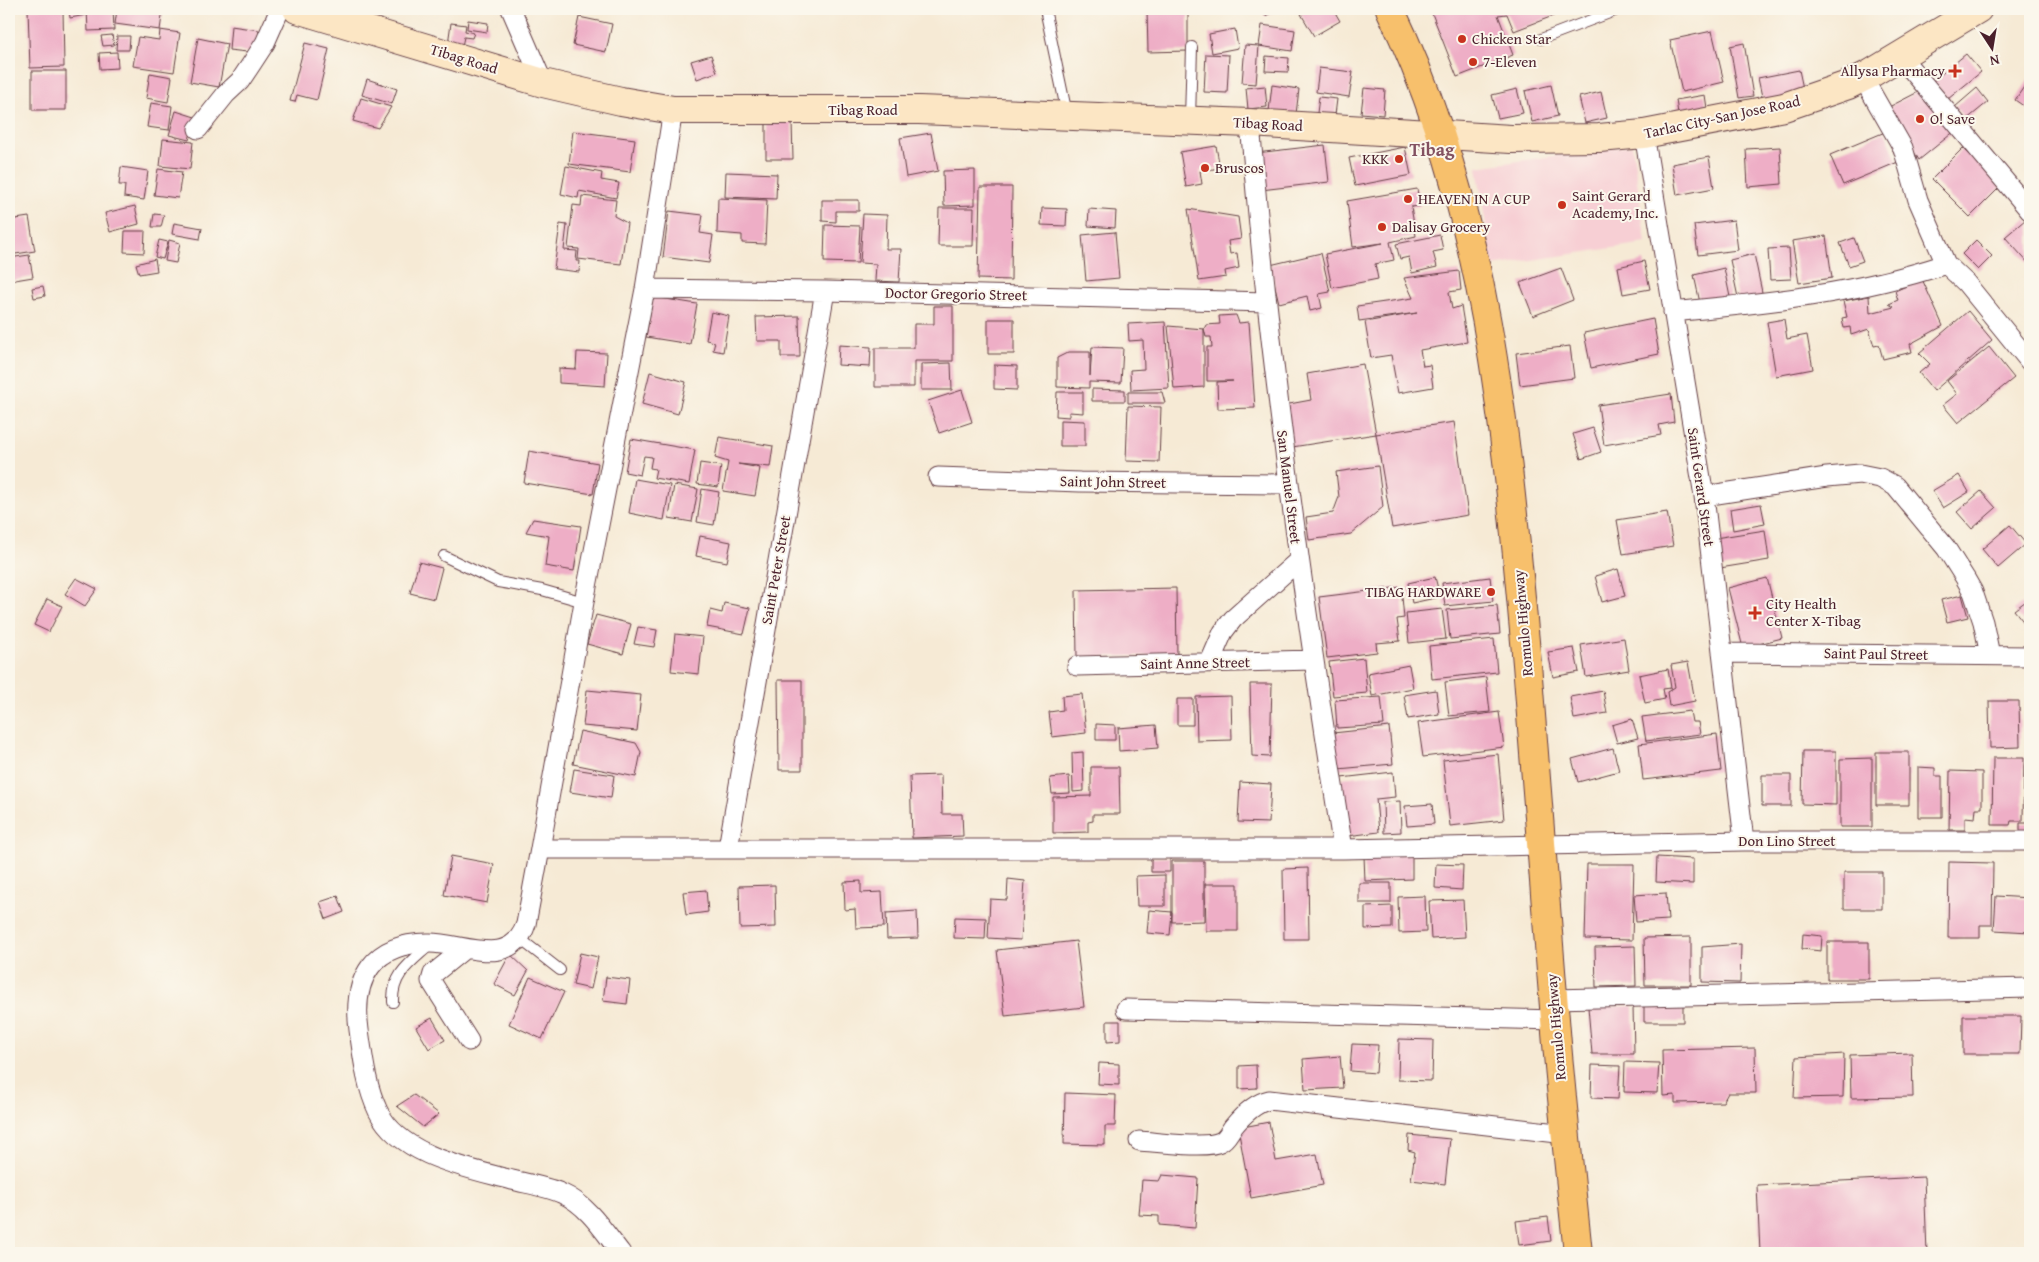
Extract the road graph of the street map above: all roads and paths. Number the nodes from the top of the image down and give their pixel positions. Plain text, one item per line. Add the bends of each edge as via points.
1 (280, 9) edge
2 (297, 9) edge
3 (511, 9) edge
4 (1045, 9) edge
5 (1390, 9) edge
6 (1620, 9) edge
7 (1978, 9) edge
8 (1541, 40) dead end
9 (1192, 47) dead end
10 (1901, 57) junction
11 (1862, 78) junction
12 (543, 83) junction
13 (673, 110) junction
14 (1067, 115) junction
15 (1190, 120) junction
16 (1250, 123) junction
17 (198, 129) dead end
18 (1644, 134) junction
19 (1442, 135) junction
20 (2030, 211) edge
21 (1946, 264) junction
22 (645, 289) junction
23 (825, 291) junction
24 (1266, 302) junction
25 (1672, 312) junction
26 (2030, 362) edge
27 (938, 478) dead end
28 (1288, 484) junction
29 (1704, 496) junction
30 (444, 556) dead end
31 (1299, 560) junction
32 (584, 602) junction
33 (1722, 653) junction
34 (1990, 656) junction
35 (2030, 656) edge
36 (1313, 660) junction
37 (1210, 662) junction
38 (1077, 666) dead end
39 (1744, 841) junction
40 (2030, 841) edge
41 (1543, 846) junction
42 (540, 848) junction
43 (728, 848) junction
44 (1343, 848) junction
45 (520, 938) junction
46 (432, 943) junction
47 (464, 948) junction
48 (560, 970) dead end
49 (2030, 988) edge
50 (393, 1002) dead end
51 (1126, 1009) dead end
52 (1554, 1010) junction
53 (469, 1042) dead end
54 (1566, 1134) junction
55 (1139, 1141) dead end
56 (621, 1253) edge
57 (1578, 1253) edge

1 - 17 street via 265,43 240,81
2 - 12 street, Tibag Road
3 - 12 street
4 - 14 lane
5 - 19 highway, Romulo Highway
6 - 8 lane
7 - 10 street, Tarlac City-San Jose Road
9 - 15 lane
10 - 11 street, Tarlac City-San Jose Road
10 - 20 street
11 - 18 street, Tarlac City-San Jose Road via 1784,108
11 - 21 street via 1903,148 1918,200
12 - 13 street, Tibag Road via 621,102
13 - 14 street, Tibag Road via 919,110
13 - 22 street
14 - 15 street, Tibag Road
15 - 16 street, Tibag Road
16 - 19 street, Tibag Road
16 - 24 street, San Manuel Street
18 - 19 street, Tarlac City-San Jose Road via 1511,139
18 - 25 street, Saint Gerard Street
19 - 41 highway, Romulo Highway via 1467,223 1496,369 1516,542
21 - 25 street via 1864,288
21 - 26 street via 1966,283
22 - 23 street, Doctor Gregorio Street
22 - 32 street
23 - 24 street, Doctor Gregorio Street
23 - 43 street, Saint Peter Street
24 - 28 street, San Manuel Street
25 - 29 street, Saint Gerard Street
27 - 28 street, Saint John Street
28 - 31 street, San Manuel Street
29 - 33 street, Saint Gerard Street
29 - 34 street via 1860,474 1880,478 1895,486 1946,548 1973,592
30 - 32 lane via 498,582 548,591
31 - 36 street, San Manuel Street
31 - 37 street via 1233,619 1223,632
32 - 42 street
33 - 34 street, Saint Paul Street
33 - 39 street, Saint Gerard Street
34 - 35 street, Saint Paul Street
36 - 37 street, Saint Anne Street
36 - 44 street, San Manuel Street
37 - 38 street, Saint Anne Street
39 - 40 street, Don Lino Street
39 - 41 street, Don Lino Street
41 - 44 street, Don Lino Street
41 - 52 highway, Romulo Highway
42 - 43 street, Don Lino Street
42 - 45 street via 526,924
43 - 44 street, Don Lino Street
45 - 47 street via 488,952
45 - 48 lane
46 - 47 street
46 - 50 lane via 396,980
46 - 56 street via 409,945 386,953 366,971 361,983 357,1013 368,1081 379,1113 399,1137 417,1149 440,1159 563,1194 585,1210
47 - 53 street via 433,974 431,981
49 - 52 street
51 - 52 street
52 - 54 highway, Romulo Highway
54 - 55 street via 1270,1100 1254,1107 1226,1138 1215,1144
54 - 57 highway, Romulo Highway

